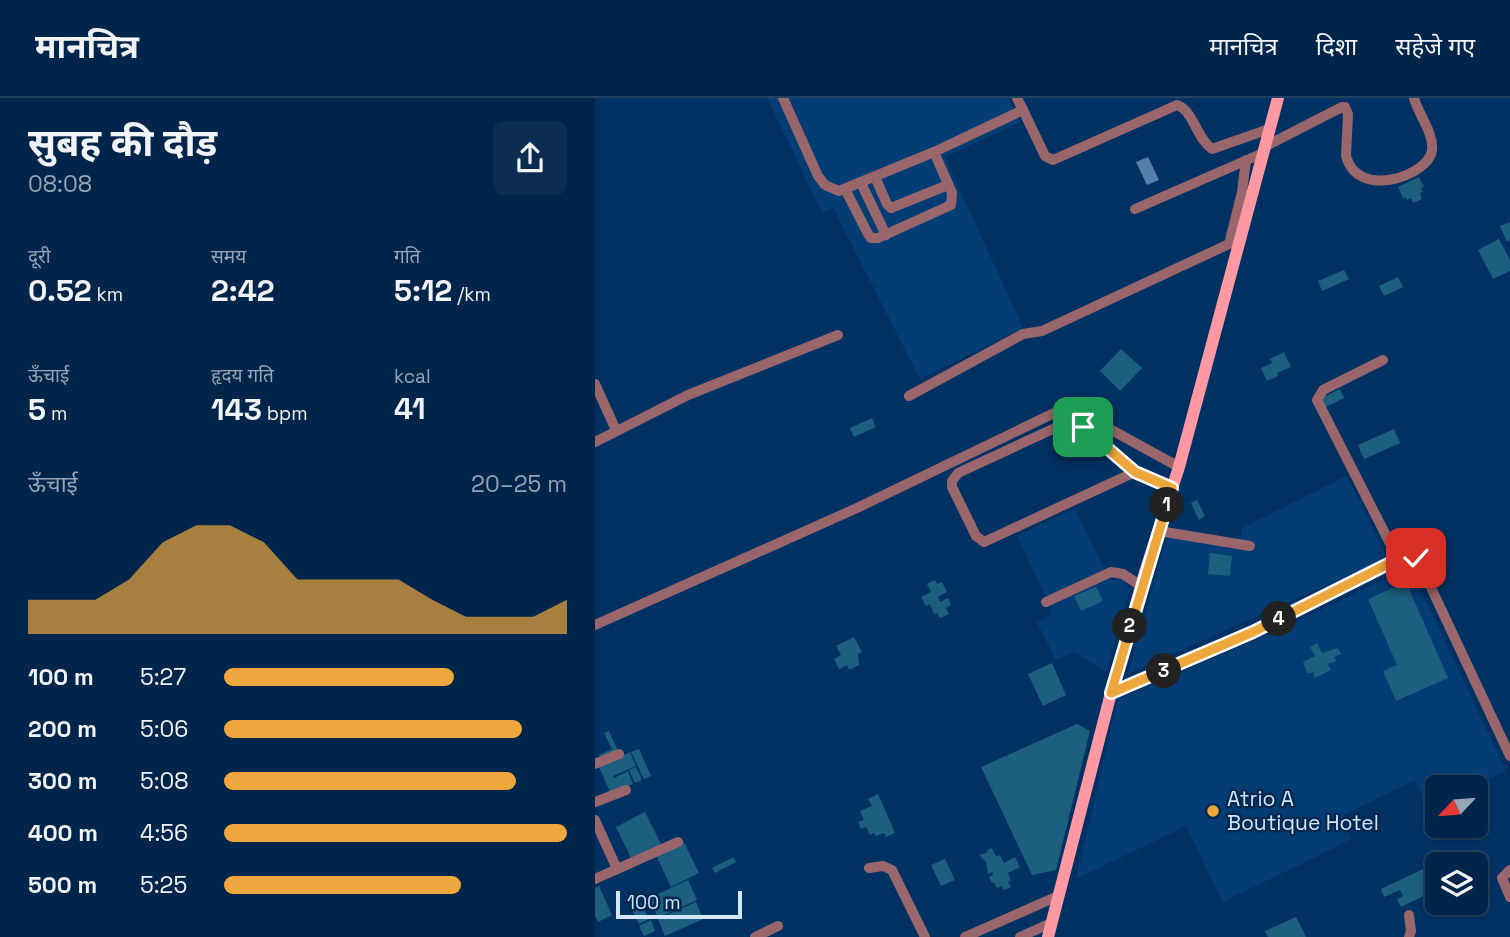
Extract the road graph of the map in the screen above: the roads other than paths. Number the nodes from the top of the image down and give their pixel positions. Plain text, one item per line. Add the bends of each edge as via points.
1 (783, 98) edge
2 (1017, 98) edge
3 (1278, 98) edge
4 (1414, 98) edge
5 (1023, 110) junction
6 (1269, 129) junction
7 (1265, 150) junction
8 (934, 152) junction
9 (1246, 160) junction
10 (875, 177) junction
11 (861, 183) junction
12 (948, 185) junction
13 (845, 189) junction
14 (1135, 209) dead end
15 (886, 235) junction
16 (838, 335) dead end
17 (1383, 360) dead end
18 (595, 384) edge
19 (909, 396) dead end
20 (617, 430) junction
21 (595, 442) edge
22 (1179, 467) junction
23 (1135, 472) junction
24 (1172, 488) junction
25 (1159, 531) junction
26 (1250, 546) dead end
27 (1398, 559) junction
28 (1141, 586) junction
29 (1046, 602) dead end
30 (595, 625) edge
31 (1111, 693) junction
32 (619, 754) dead end
33 (1510, 756) edge
34 (595, 764) edge
35 (626, 790) dead end
36 (595, 802) edge
37 (595, 820) edge
38 (678, 842) dead end
39 (869, 868) dead end
40 (617, 869) junction
41 (1510, 870) edge
42 (595, 879) edge
43 (1058, 897) junction
44 (1510, 897) edge
45 (1409, 915) dead end
46 (1051, 923) junction
47 (778, 926) dead end
48 (755, 937) edge
49 (925, 937) edge
50 (965, 937) edge
51 (1020, 937) edge
52 (1048, 937) edge
53 (1409, 937) edge

1 - 13 street via 818,176 831,190
2 - 5 street
3 - 6 main road
4 - 7 street via 1431,141 1431,154 1417,169 1389,180 1369,180 1348,162 1345,107
5 - 6 street via 1045,156 1053,160 1177,105 1212,149
5 - 8 street
6 - 7 main road
7 - 9 street
7 - 22 main road
8 - 10 street
8 - 12 street
9 - 14 street
9 - 19 street via 1229,244 1037,333 1023,334
10 - 11 street
10 - 12 street via 891,208
11 - 13 street
11 - 15 street
12 - 15 street via 951,205
13 - 15 street via 868,234 874,239
16 - 20 street via 699,390
17 - 27 street via 1323,390 1317,400
18 - 20 street
20 - 21 street
22 - 24 main road
22 - 30 street via 1097,422 1076,403 857,508
23 - 23 street via 1083,427 1068,422 958,473 952,487 976,536 984,542
23 - 24 street
24 - 25 main road
25 - 26 street
25 - 28 main road
27 - 31 street via 1253,632
27 - 33 street via 1413,554 1420,564
28 - 29 street via 1111,572
28 - 31 main road
31 - 43 main road
32 - 34 street
35 - 36 street
37 - 40 street
38 - 40 street
39 - 49 street via 892,870
40 - 42 street
41 - 44 street via 1502,877
43 - 46 main road
43 - 50 street
45 - 53 street
46 - 51 street
46 - 52 main road
47 - 48 street

